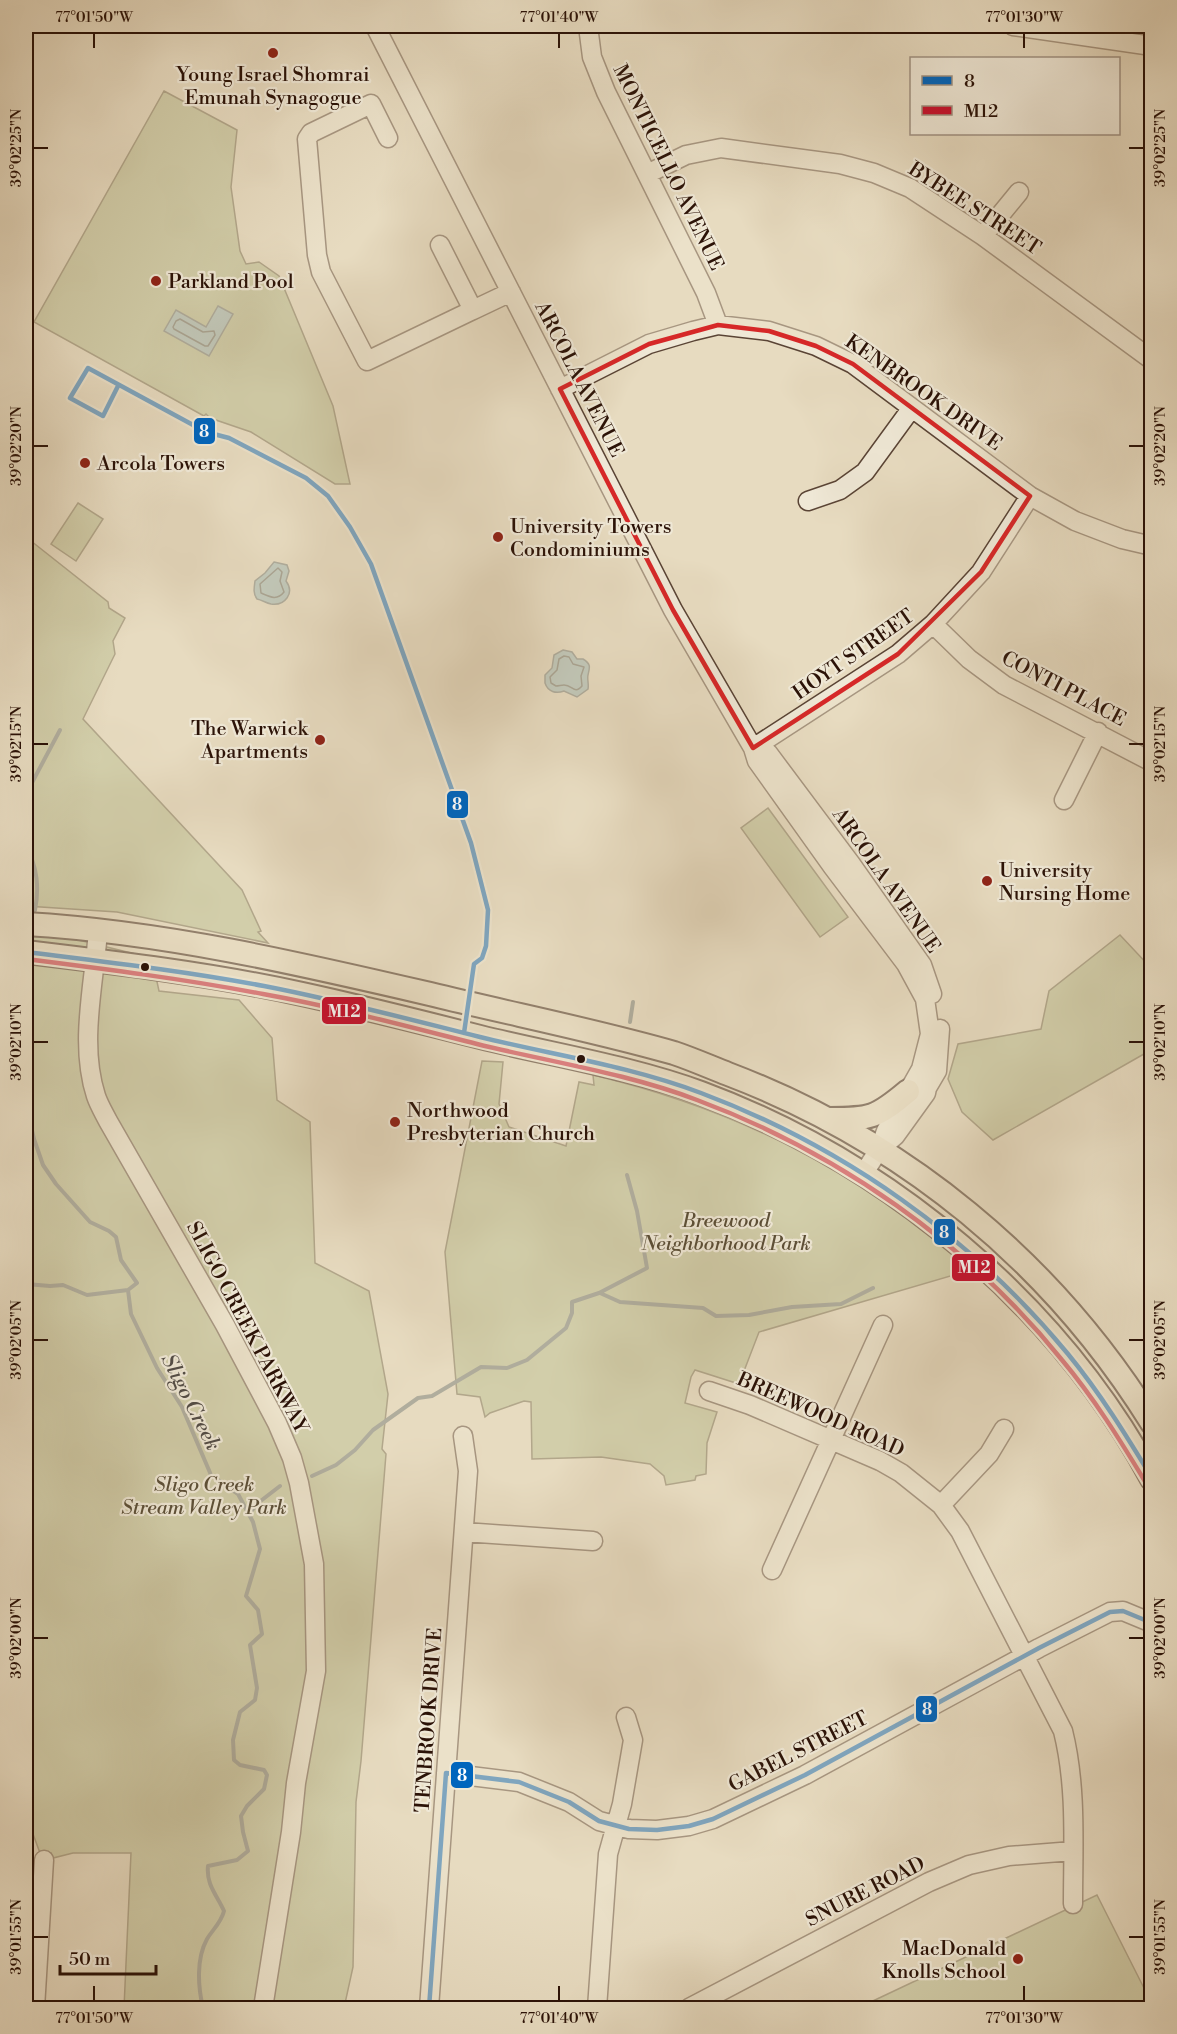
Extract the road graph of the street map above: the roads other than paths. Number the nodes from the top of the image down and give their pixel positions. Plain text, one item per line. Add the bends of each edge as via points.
1 (375, 26) edge
2 (588, 26) edge
3 (1013, 26) edge
4 (1152, 46) edge
5 (388, 138) dead end
6 (647, 174) junction
7 (1019, 192) dead end
8 (983, 236) junction
9 (440, 245) dead end
10 (511, 292) junction
11 (473, 310) junction
12 (718, 325) junction
13 (1152, 360) edge
14 (560, 389) junction
15 (911, 409) junction
16 (1030, 496) junction
17 (808, 501) dead end
18 (1152, 546) edge
19 (933, 624) junction
20 (1098, 732) junction
21 (753, 748) junction
22 (1152, 762) edge
23 (1064, 800) dead end
24 (26, 924) edge
25 (98, 931) junction
26 (26, 952) edge
27 (96, 961) junction
28 (908, 1091) junction
29 (826, 1119) junction
30 (880, 1148) junction
31 (864, 1173) junction
32 (958, 1244) junction
33 (883, 1325) dead end
34 (1081, 1327) junction
35 (1109, 1360) junction
36 (709, 1391) dead end
37 (1152, 1423) edge
38 (1004, 1429) dead end
39 (463, 1436) dead end
40 (832, 1440) junction
41 (1149, 1475) edge
42 (941, 1505) junction
43 (464, 1532) junction
44 (593, 1541) dead end
45 (772, 1570) dead end
46 (1152, 1623) edge
47 (1025, 1656) junction
48 (626, 1717) dead end
49 (446, 1773) junction
50 (615, 1826) junction
51 (1073, 1851) junction
52 (44, 1860) dead end
53 (1073, 1904) dead end
54 (35, 2008) edge
55 (263, 2008) edge
56 (429, 2008) edge
57 (597, 2008) edge
58 (688, 2008) edge

1 - 10 street, ARCOLA AVENUE
2 - 6 street, MONTICELLO AVENUE via 595,66
3 - 4 street
5 - 11 street via 371,104 311,133 307,139 321,272 367,361
6 - 8 street, BYBEE STREET via 686,155 721,148 840,164 910,188
6 - 12 street, MONTICELLO AVENUE
7 - 8 street
8 - 13 street, BYBEE STREET
9 - 11 street
10 - 11 street
10 - 14 street, ARCOLA AVENUE
12 - 14 street, KENBROOK DRIVE via 650,344
12 - 15 street, KENBROOK DRIVE via 769,331 816,346 853,364
14 - 21 street, ARCOLA AVENUE via 673,610
15 - 16 street, KENBROOK DRIVE
15 - 17 street via 865,472 840,490
16 - 18 street, KENBROOK DRIVE via 1075,521
16 - 19 street, HOYT STREET via 981,572
19 - 20 street, CONTI PLACE via 969,659 1004,685
19 - 21 street, HOYT STREET via 898,654
20 - 22 street, CONTI PLACE
20 - 23 street
21 - 28 street, ARCOLA AVENUE via 764,771 906,964 925,999 930,1034 921,1069
21 - 30 street, ARCOLA AVENUE via 768,753 851,864 922,965 937,1003 937,1071 895,1136
24 - 25 main road
25 - 27 street, SLIGO CREEK PARKWAY
25 - 29 main road via 256,955 676,1054 776,1092
26 - 27 main road
27 - 31 main road via 300,994 606,1065 710,1097
27 - 55 street, SLIGO CREEK PARKWAY via 89,1038 89,1066 96,1097 277,1423 299,1483 314,1564 316,1671
28 - 29 main road via 875,1115
28 - 30 street, ARCOLA AVENUE
29 - 30 main road
30 - 31 street, ARCOLA AVENUE
30 - 34 main road via 970,1214 1014,1252
31 - 32 main road
32 - 34 main road via 982,1247 1060,1323 1069,1329
32 - 41 main road via 1030,1313 1076,1366
33 - 40 street
34 - 35 main road
35 - 37 main road
35 - 41 main road via 1107,1378 1133,1420
36 - 40 street, BREEWOOD ROAD
38 - 42 street via 989,1454
39 - 43 street, TENBROOK DRIVE via 468,1471
40 - 42 street, BREEWOOD ROAD via 901,1473
40 - 45 street
42 - 47 street, BREEWOOD ROAD via 960,1531
43 - 44 street
43 - 49 street, TENBROOK DRIVE
46 - 47 street, GABEL STREET via 1135,1614 1110,1612
47 - 50 street, GABEL STREET via 713,1819 657,1830
47 - 51 street, BREEWOOD ROAD via 1056,1715 1069,1754
48 - 50 street via 633,1740
49 - 50 street, GABEL STREET via 519,1782
49 - 56 street, TENBROOK DRIVE
50 - 57 street via 608,1854
51 - 53 street, BREEWOOD ROAD
51 - 58 street, SNURE ROAD via 1010,1856 969,1865
52 - 54 street

